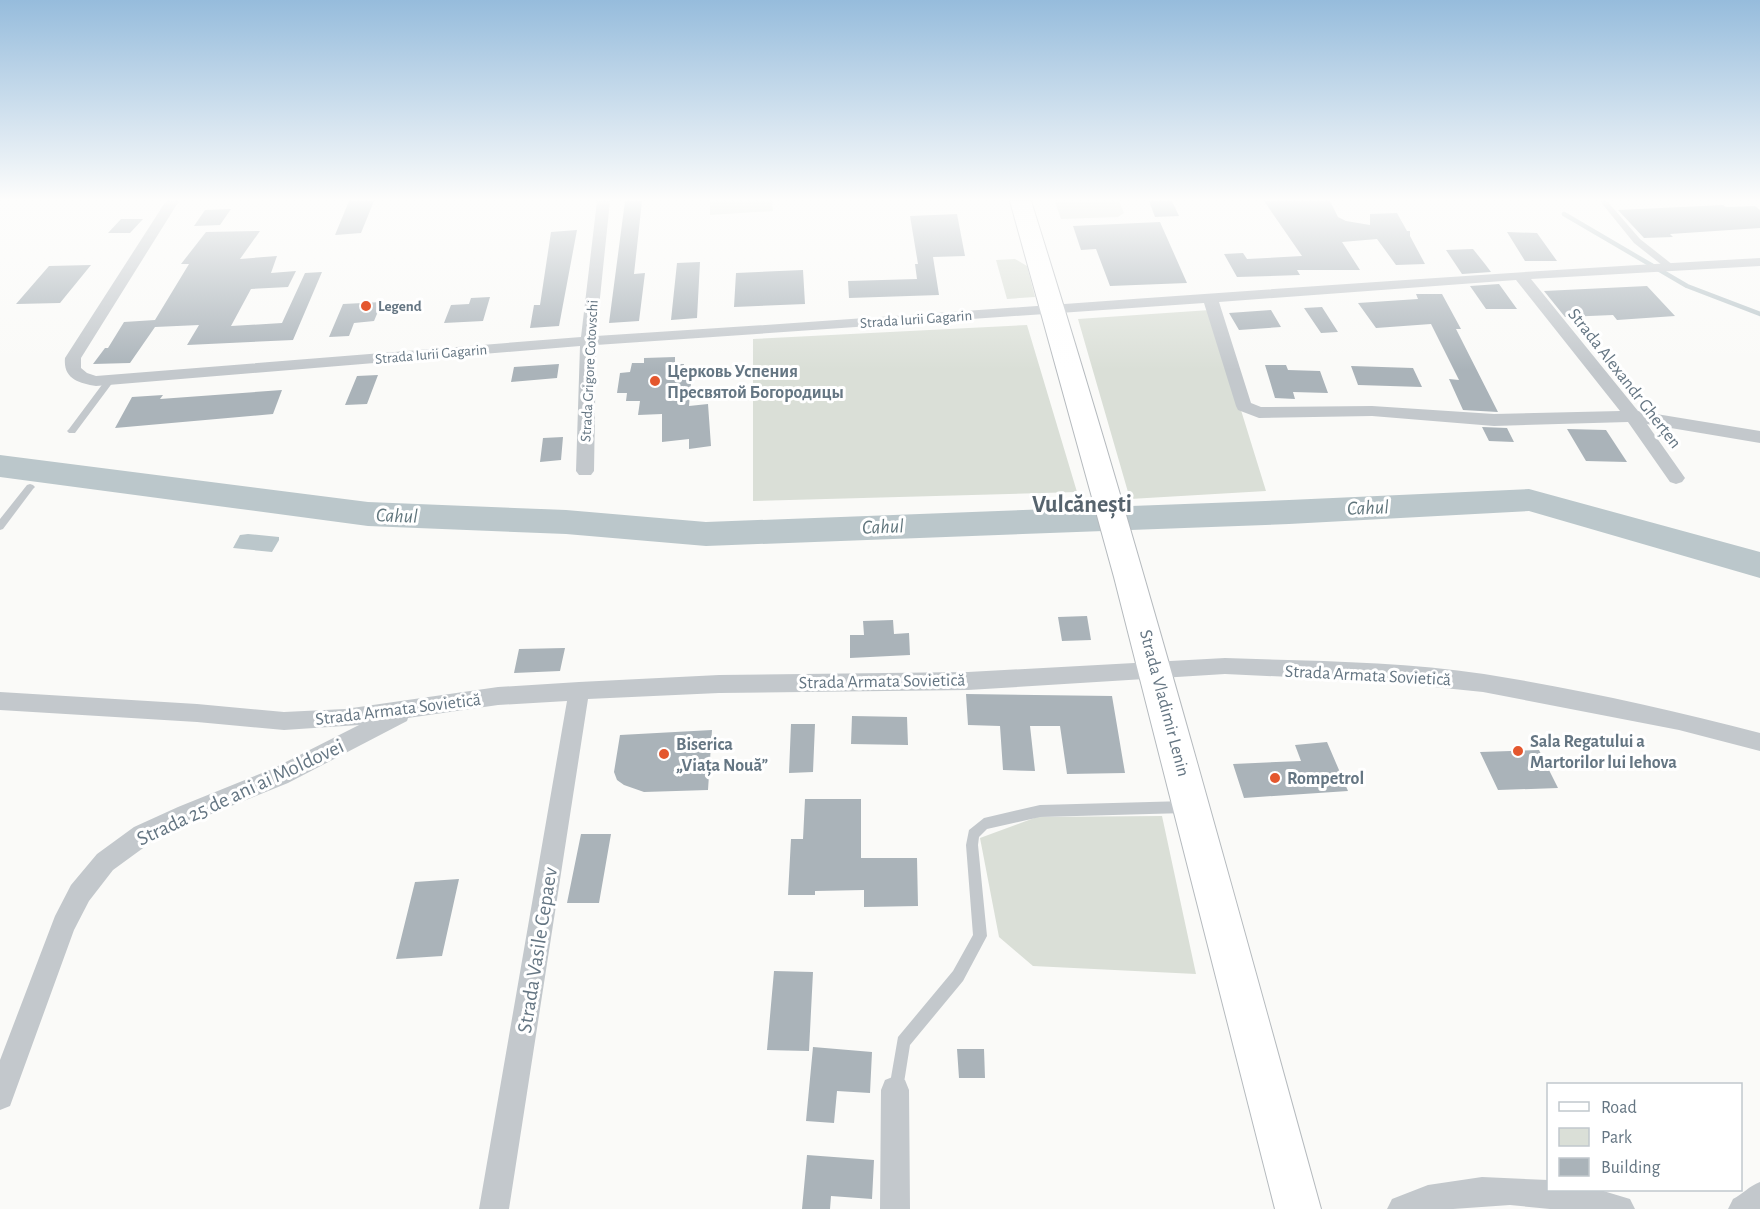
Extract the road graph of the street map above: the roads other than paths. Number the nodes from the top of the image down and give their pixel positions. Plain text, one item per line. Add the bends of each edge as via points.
1 (136, 257) edge
2 (598, 257) edge
3 (1038, 257) edge
4 (1658, 257) edge
5 (1760, 262) edge
6 (1671, 267) junction
7 (1520, 275) junction
8 (1210, 298) junction
9 (1054, 310) junction
10 (588, 341) junction
11 (110, 380) junction
12 (1633, 416) junction
13 (72, 431) dead end
14 (1760, 437) edge
15 (585, 471) dead end
16 (1676, 478) dead end
17 (30, 487) dead end
18 (0, 526) edge
19 (1156, 669) junction
20 (579, 691) junction
21 (0, 700) edge
22 (416, 707) junction
23 (1760, 742) edge
24 (1192, 807) junction
25 (896, 1090) joint
26 (0, 1096) edge
27 (1760, 1196) edge
28 (1415, 1206) edge
29 (494, 1209) edge
30 (894, 1209) edge
31 (1298, 1209) edge
32 (1620, 1209) edge
33 (1743, 1209) edge

1 - 11 street, Strada Iurii Gagarin via 71,367 83,379
2 - 10 street, Strada Grigore Cotovschi
3 - 9 main road, Strada Vladimir Lenin
4 - 6 lane
5 - 6 street, Strada Iurii Gagarin
6 - 7 street, Strada Iurii Gagarin
7 - 8 street, Strada Iurii Gagarin
7 - 12 street, Strada Alexandr Gherțen
8 - 9 street, Strada Iurii Gagarin
8 - 12 street via 1244,406 1259,413 1372,411 1494,420
9 - 10 street, Strada Iurii Gagarin
9 - 19 main road, Strada Vladimir Lenin
10 - 11 street, Strada Iurii Gagarin
10 - 15 street, Strada Grigore Cotovschi
11 - 13 lane
12 - 14 street
12 - 16 street, Strada Alexandr Gherțen
17 - 18 lane
19 - 20 street, Strada Armata Sovietică via 968,681 719,684
19 - 23 street, Strada Armata Sovietică via 1225,666 1425,676 1483,683 1680,721
19 - 24 main road, Strada Vladimir Lenin
20 - 22 street, Strada Armata Sovietică
20 - 29 street, Strada Vasile Cepaev
21 - 22 street, Strada Armata Sovietică via 284,722
22 - 26 street, Strada 25 de ani ai Moldovei via 280,776 142,835 105,862 80,893 64,925
24 - 25 lane via 1040,810 984,824 973,834 980,936 958,975 903,1042
24 - 31 main road, Strada Vladimir Lenin
25 - 30 street
27 - 33 street
28 - 32 street via 1469,1191 1575,1197

